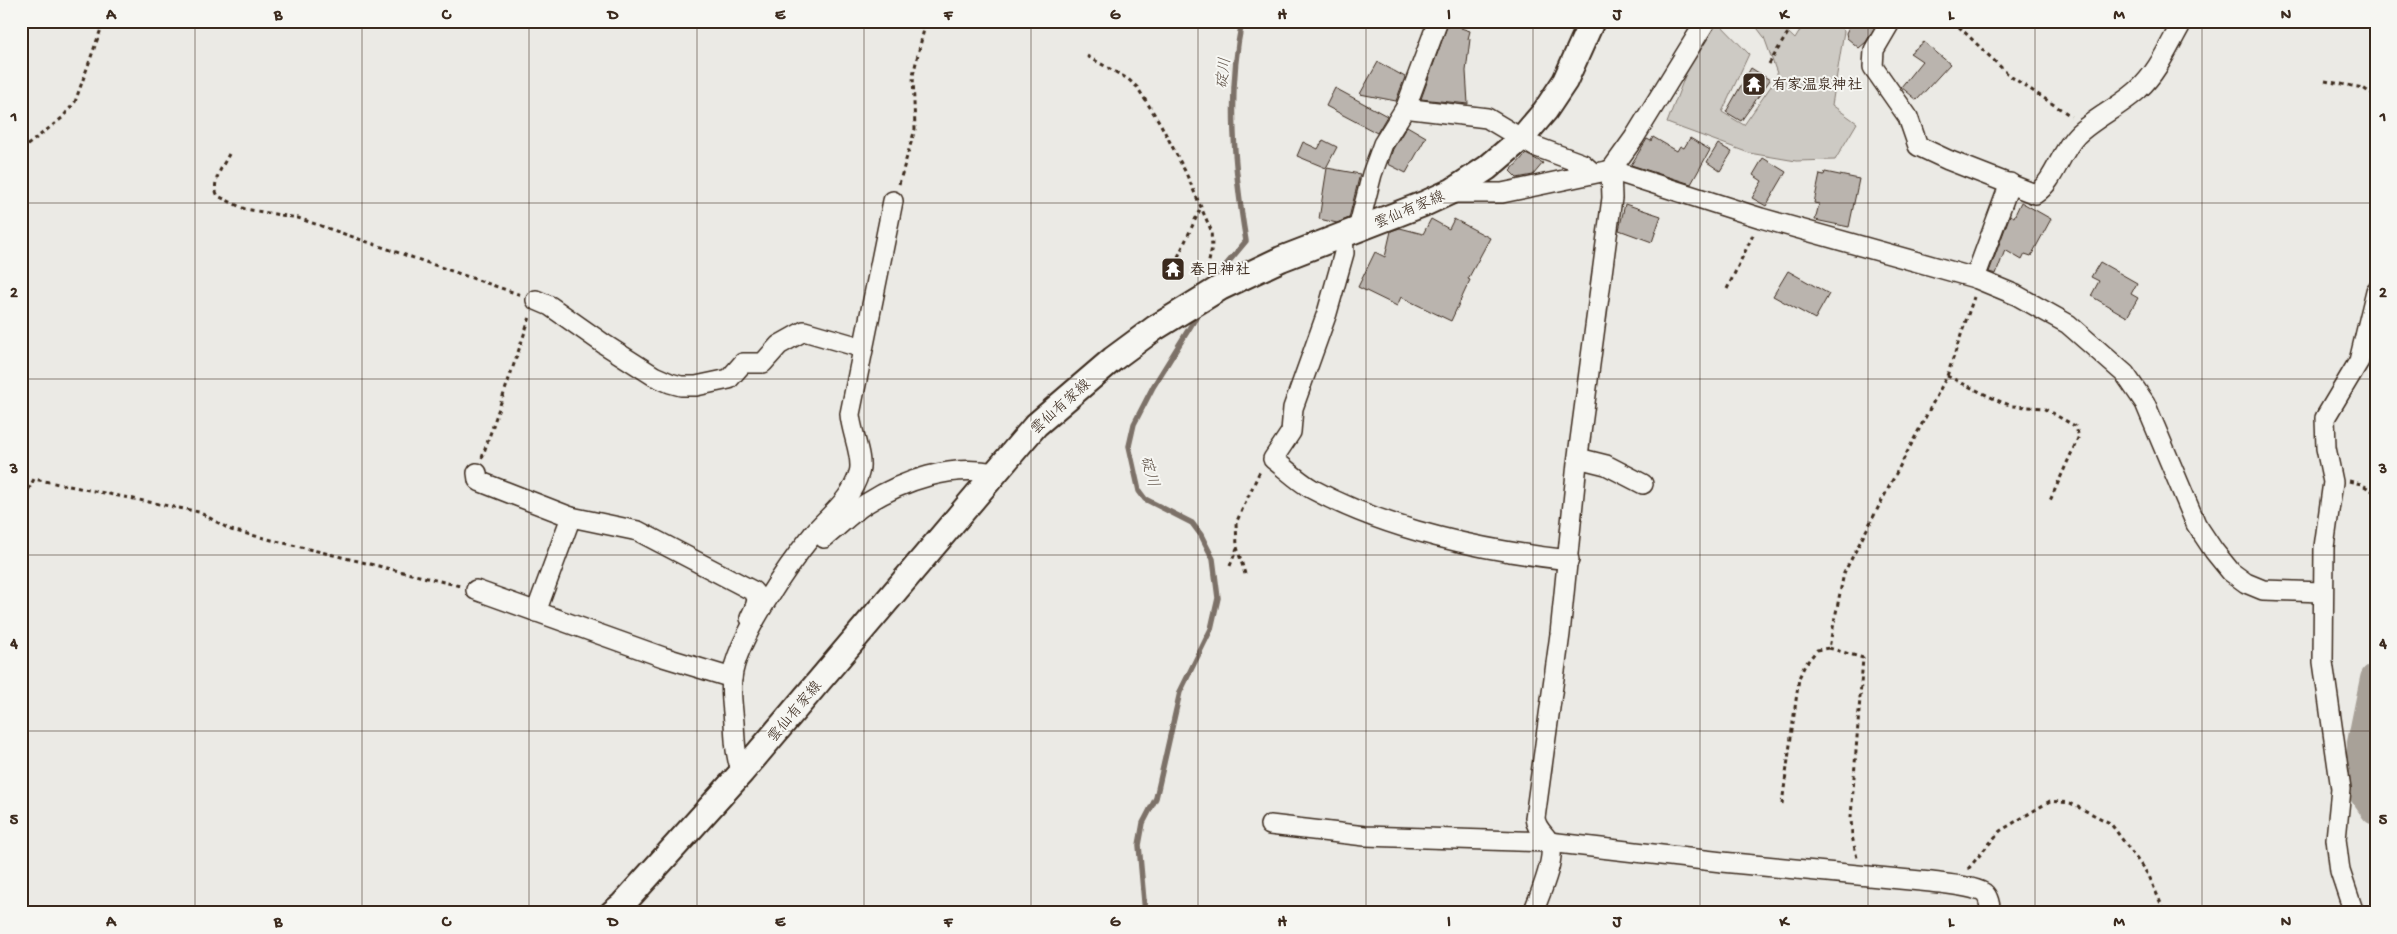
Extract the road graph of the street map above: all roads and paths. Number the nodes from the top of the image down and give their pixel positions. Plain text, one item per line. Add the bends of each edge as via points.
1 (107, 21) edge
2 (926, 21) edge
3 (1438, 21) edge
4 (1592, 21) edge
5 (1706, 21) edge
6 (1795, 21) edge
7 (1892, 21) edge
8 (1953, 21) edge
9 (2183, 21) edge
10 (1087, 56) dead end
11 (1769, 64) dead end
12 (2325, 81) dead end
13 (2376, 97) edge
14 (1406, 107) junction
15 (2086, 129) junction
16 (1522, 138) junction
17 (21, 150) edge
18 (229, 154) dead end
19 (1602, 171) junction
20 (2010, 183) junction
21 (1452, 191) junction
22 (894, 201) joint
23 (1201, 207) junction
24 (1761, 218) junction
25 (1351, 232) junction
26 (1178, 257) dead end
27 (1975, 278) junction
28 (1213, 282) junction
29 (1728, 289) dead end
30 (2376, 291) edge
31 (536, 300) junction
32 (863, 348) junction
33 (1947, 376) junction
34 (1578, 458) junction
35 (1273, 459) junction
36 (477, 472) joint
37 (995, 473) junction
38 (2333, 482) junction
39 (1643, 484) dead end
40 (2376, 493) edge
41 (2048, 503) dead end
42 (21, 504) edge
43 (572, 517) junction
44 (1237, 547) junction
45 (1569, 560) junction
46 (790, 565) junction
47 (1230, 566) dead end
48 (1245, 574) dead end
49 (476, 590) joint
50 (2322, 592) junction
51 (536, 612) junction
52 (750, 630) junction
53 (1829, 648) junction
54 (732, 678) junction
55 (742, 772) junction
56 (1782, 804) dead end
57 (1270, 825) dead end
58 (1549, 842) junction
59 (1862, 875) junction
60 (1956, 885) junction
61 (612, 913) edge
62 (1533, 913) edge
63 (1991, 913) edge
64 (2165, 913) edge
65 (2354, 913) edge

1 - 17 path via 101,29 75,102 62,118
2 - 22 path via 913,75 915,129
3 - 14 street
4 - 16 main road, 雲仙有家線 via 1565,81
5 - 19 street via 1634,138
6 - 11 path
7 - 20 street via 1874,50 1873,67 1908,117 1918,146
8 - 15 path via 2010,76
9 - 15 street via 2150,78
10 - 23 path via 1116,70 1137,87 1160,123
12 - 13 path via 2357,86
14 - 16 street via 1486,118
14 - 25 street via 1383,144
15 - 20 street via 2067,148 2044,188 2034,194
16 - 19 street via 1534,146
16 - 21 main road, 雲仙有家線 via 1487,168
18 - 31 path via 215,184 216,192 245,209 298,218
19 - 21 street via 1502,193
19 - 24 street
19 - 34 street via 1612,198
20 - 27 street
21 - 25 main road, 雲仙有家線
22 - 32 street
23 - 26 path
23 - 28 path via 1211,230
24 - 27 street
24 - 29 path
25 - 28 main road, 雲仙有家線
25 - 35 street via 1327,313 1293,408 1291,432
27 - 33 path via 1971,308
27 - 50 street via 2016,295 2068,324 2125,374 2145,403 2196,524 2231,572 2263,590
28 - 37 main road, 雲仙有家線 via 1194,304 1106,365 1036,425
30 - 38 street via 2359,362 2325,418 2326,448
31 - 32 street via 550,306 654,376 681,386 729,379 743,362 763,363 779,346 804,331
31 - 36 path
32 - 46 street via 850,414 860,471 844,503 815,532
33 - 41 path via 2012,406 2043,408 2075,426 2079,436
33 - 53 path via 1844,573
34 - 39 street via 1606,465
34 - 45 street
35 - 44 path via 1261,469 1241,510 1236,523
35 - 45 street via 1313,489 1401,525 1516,554
36 - 43 street via 481,482
37 - 46 street via 956,471 920,478 894,488 865,504
37 - 55 main road, 雲仙有家線
38 - 40 path via 2356,483
38 - 50 street
42 - 49 path via 34,479 199,512 232,530
43 - 51 street
43 - 52 street via 638,531 753,590 757,597 747,625
44 - 47 path
44 - 48 path
45 - 58 street via 1535,818 1538,830
46 - 52 street
49 - 51 street
50 - 65 street via 2323,662 2341,790 2336,839 2340,871
51 - 54 street via 663,658
52 - 54 street
53 - 56 path via 1817,650 1799,678
53 - 59 path via 1863,658 1852,817 1852,836
54 - 55 street via 735,746
55 - 61 main road, 雲仙有家線
57 - 58 street via 1365,836
58 - 59 street
58 - 62 street via 1551,857
59 - 60 street
60 - 63 street via 1984,893
60 - 64 path via 2000,831 2043,804 2064,802 2114,828 2149,876

